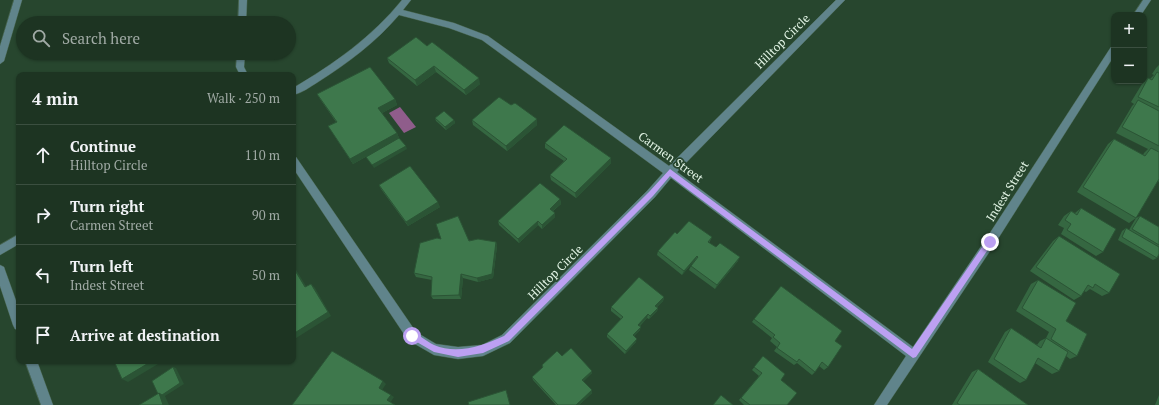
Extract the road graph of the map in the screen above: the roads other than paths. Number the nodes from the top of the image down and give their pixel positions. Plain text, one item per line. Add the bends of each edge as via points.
1 (18, 0) edge
2 (243, 0) edge
3 (407, 0) edge
4 (841, 0) edge
5 (1147, 0) edge
6 (398, 12) junction
7 (1139, 12) edge
8 (242, 16) edge
9 (1111, 54) edge
10 (240, 60) edge
11 (0, 61) edge
12 (242, 72) edge
13 (296, 90) edge
14 (296, 164) edge
15 (670, 172) junction
16 (16, 241) edge
17 (0, 250) edge
18 (0, 270) edge
19 (16, 316) edge
20 (913, 354) junction
21 (32, 364) edge
22 (46, 405) edge
23 (880, 405) edge

1 - 11 street
2 - 8 street
3 - 6 street
4 - 15 street, Hilltop Circle
5 - 7 street
6 - 13 street via 368,41
6 - 15 street, Carmen Street via 451,24 485,38
9 - 20 street, Indest Street via 990,242
10 - 12 street
14 - 15 street, Hilltop Circle via 412,336 434,348 458,353 483,350 506,339
15 - 20 street, Carmen Street
16 - 17 street
18 - 19 street
20 - 23 street, Indest Street
21 - 22 street

